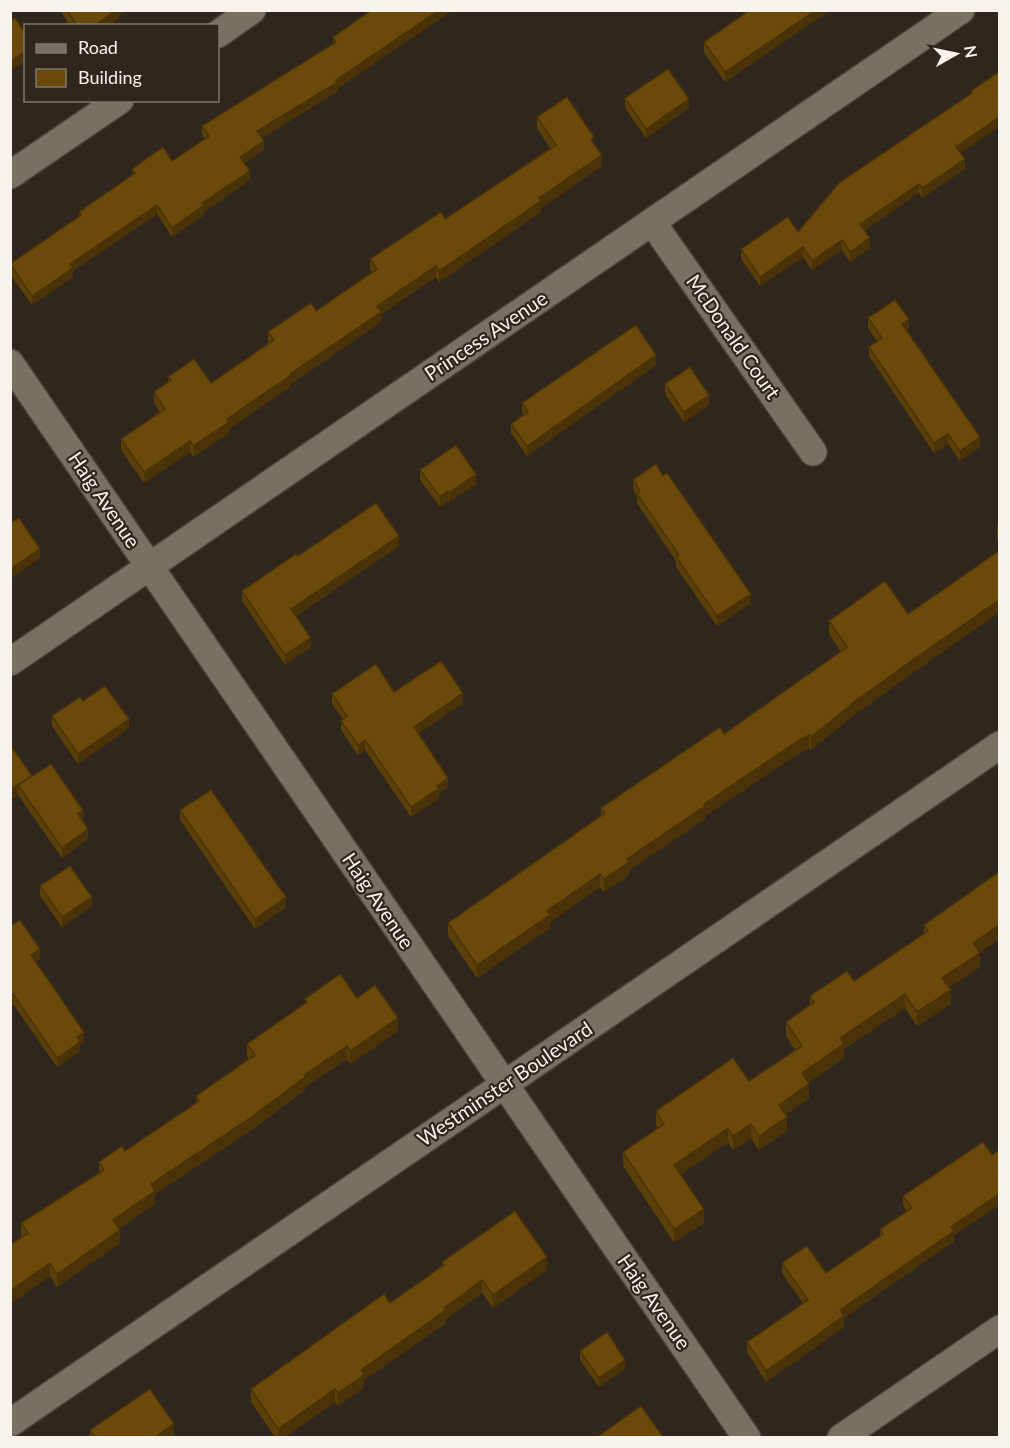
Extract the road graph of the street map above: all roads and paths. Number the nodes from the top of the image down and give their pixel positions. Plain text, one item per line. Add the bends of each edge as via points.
1 (252, 10) edge
2 (961, 10) edge
3 (219, 33) edge
4 (117, 102) edge
5 (10, 176) edge
6 (652, 222) junction
7 (10, 363) edge
8 (813, 452) dead end
9 (150, 567) junction
10 (10, 662) edge
11 (999, 745) edge
12 (503, 1084) junction
13 (999, 1329) edge
14 (10, 1423) edge
15 (10, 1431) edge
16 (15, 1437) edge
17 (747, 1437) edge
18 (841, 1437) edge

1 - 3 street
2 - 6 street, Princess Avenue
4 - 5 street
6 - 8 street, McDonald Court
6 - 9 street, Princess Avenue
7 - 9 street, Haig Avenue
9 - 10 street, Princess Avenue
9 - 12 street, Haig Avenue
11 - 12 street, Westminster Boulevard
12 - 14 street, Westminster Boulevard
12 - 17 street, Haig Avenue
13 - 18 street
15 - 16 street

